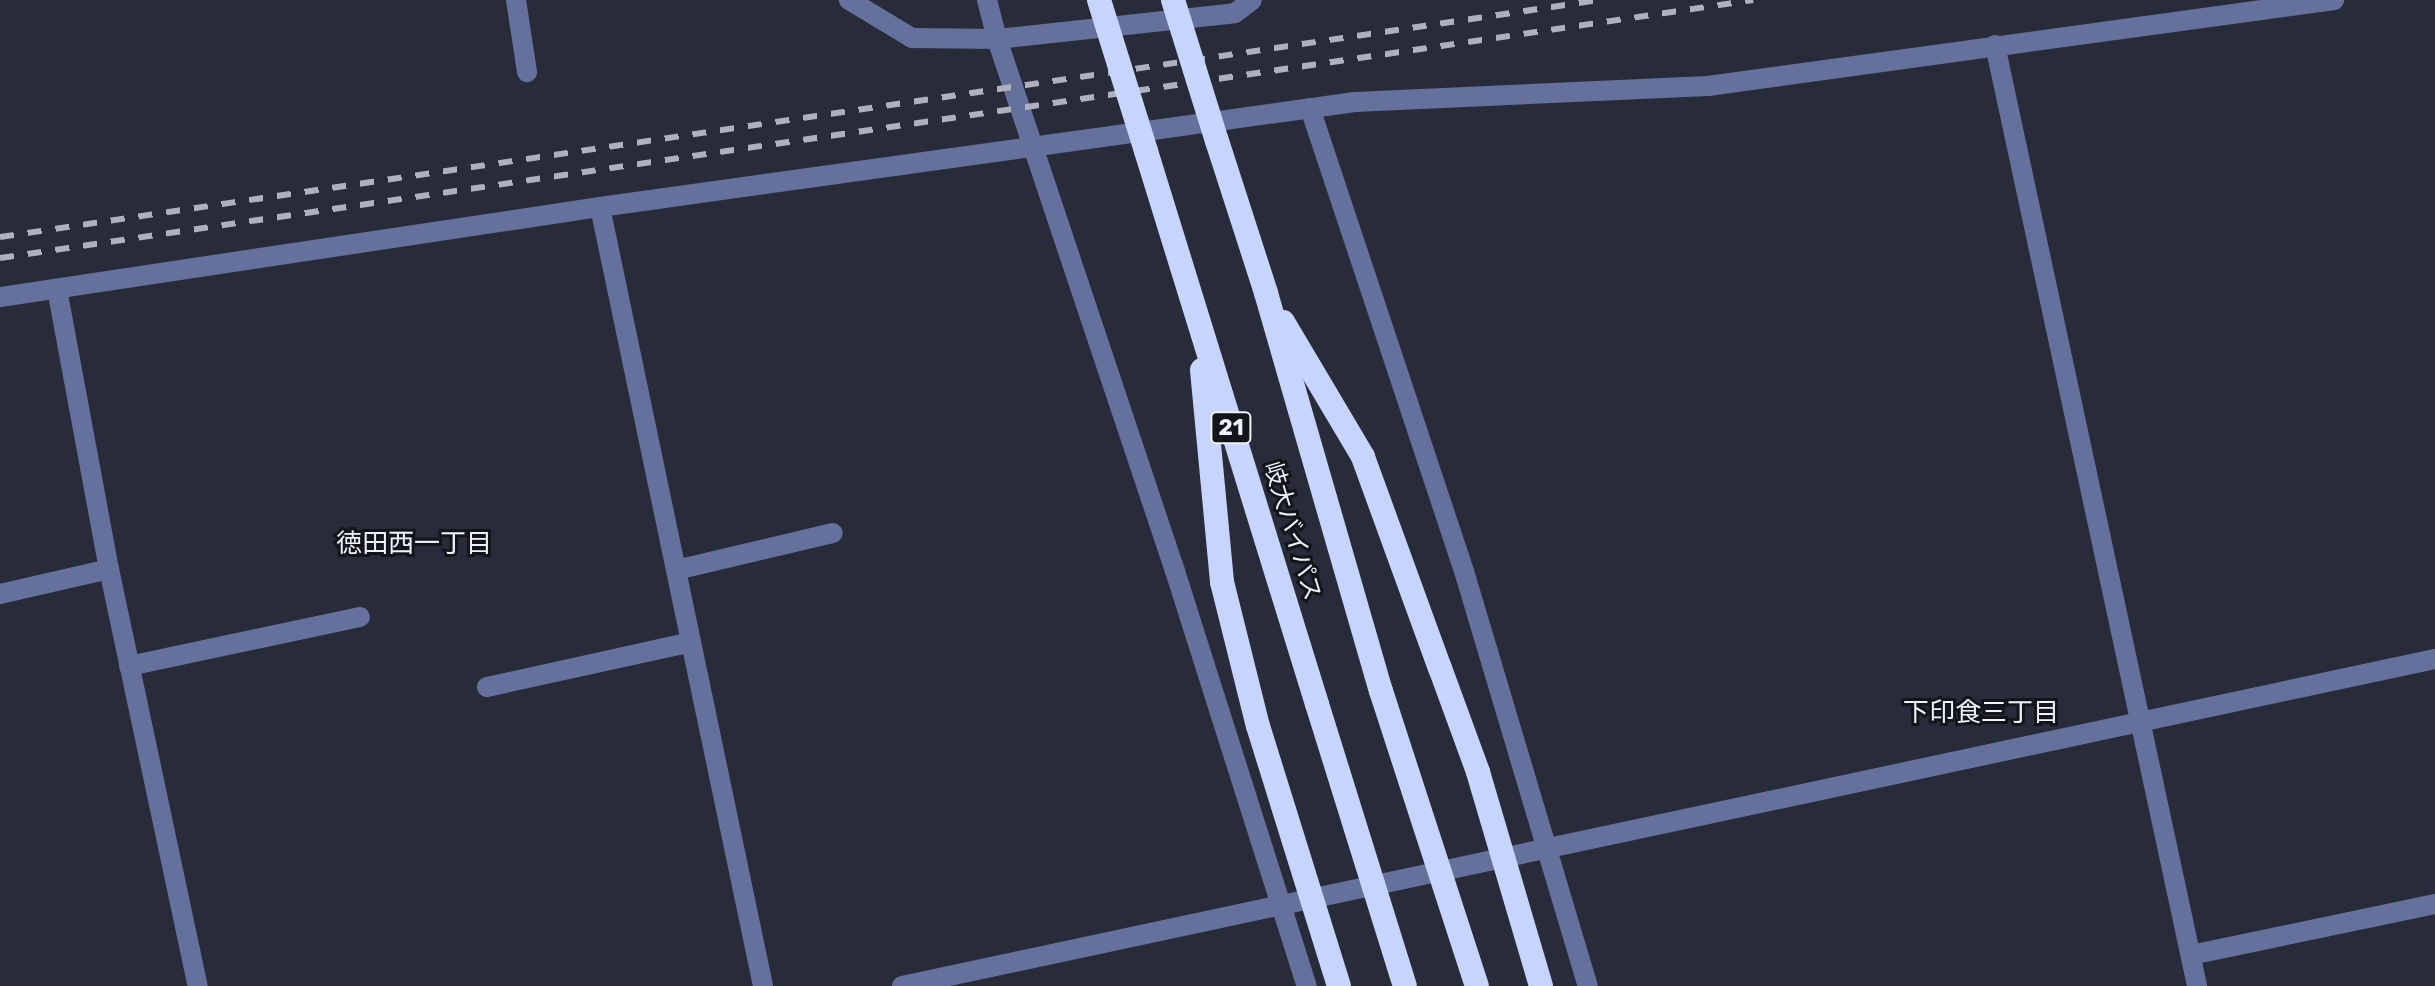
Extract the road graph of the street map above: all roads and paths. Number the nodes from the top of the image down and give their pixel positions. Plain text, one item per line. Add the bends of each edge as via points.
1 (516, 0) edge
2 (849, 0) edge
3 (987, 0) edge
4 (1099, 0) edge
5 (1173, 0) edge
6 (1252, 0) edge
7 (2334, 0) edge
8 (997, 39) junction
9 (1995, 45) junction
10 (527, 72) dead end
11 (1310, 108) junction
12 (1033, 146) junction
13 (600, 207) junction
14 (57, 289) junction
15 (1266, 293) junction
16 (0, 297) edge
17 (1198, 322) junction
18 (833, 533) dead end
19 (109, 569) junction
20 (676, 570) junction
21 (0, 594) edge
22 (360, 617) dead end
23 (691, 642) junction
24 (2435, 659) edge
25 (129, 666) junction
26 (487, 687) dead end
27 (2141, 721) junction
28 (1549, 848) junction
29 (2435, 904) edge
30 (1281, 905) junction
31 (2191, 955) junction
32 (198, 986) edge
33 (763, 986) edge
34 (902, 986) edge
35 (1307, 986) edge
36 (1339, 986) edge
37 (1405, 986) edge
38 (1477, 986) edge
39 (1541, 986) edge
40 (1588, 986) edge
41 (2197, 986) edge

1 - 10 street
2 - 8 street via 912,38
3 - 8 street
4 - 17 highway, 岐大バイパス / 21, bridge
5 - 15 highway, 岐大バイパス, bridge
6 - 8 street via 1235,13
7 - 9 street
8 - 12 street
9 - 11 street via 1708,86
9 - 27 street
11 - 12 street
11 - 28 street via 1464,571
12 - 13 street
12 - 30 street
13 - 14 street
13 - 20 street
14 - 16 street
14 - 19 street
15 - 38 highway, 岐大バイパス, bridge via 1381,691
15 - 39 highway, bridge via 1363,457 1478,772
17 - 36 highway, 21, bridge via 1222,582 1258,726
17 - 37 highway, 岐大バイパス / 21, bridge
18 - 20 street
19 - 21 street
19 - 25 street
20 - 23 street
22 - 25 street
23 - 26 street
23 - 33 street
24 - 27 street
25 - 32 street
27 - 28 street
27 - 31 street
28 - 30 street
28 - 40 street
29 - 31 street
30 - 34 street
30 - 35 street
31 - 41 street

